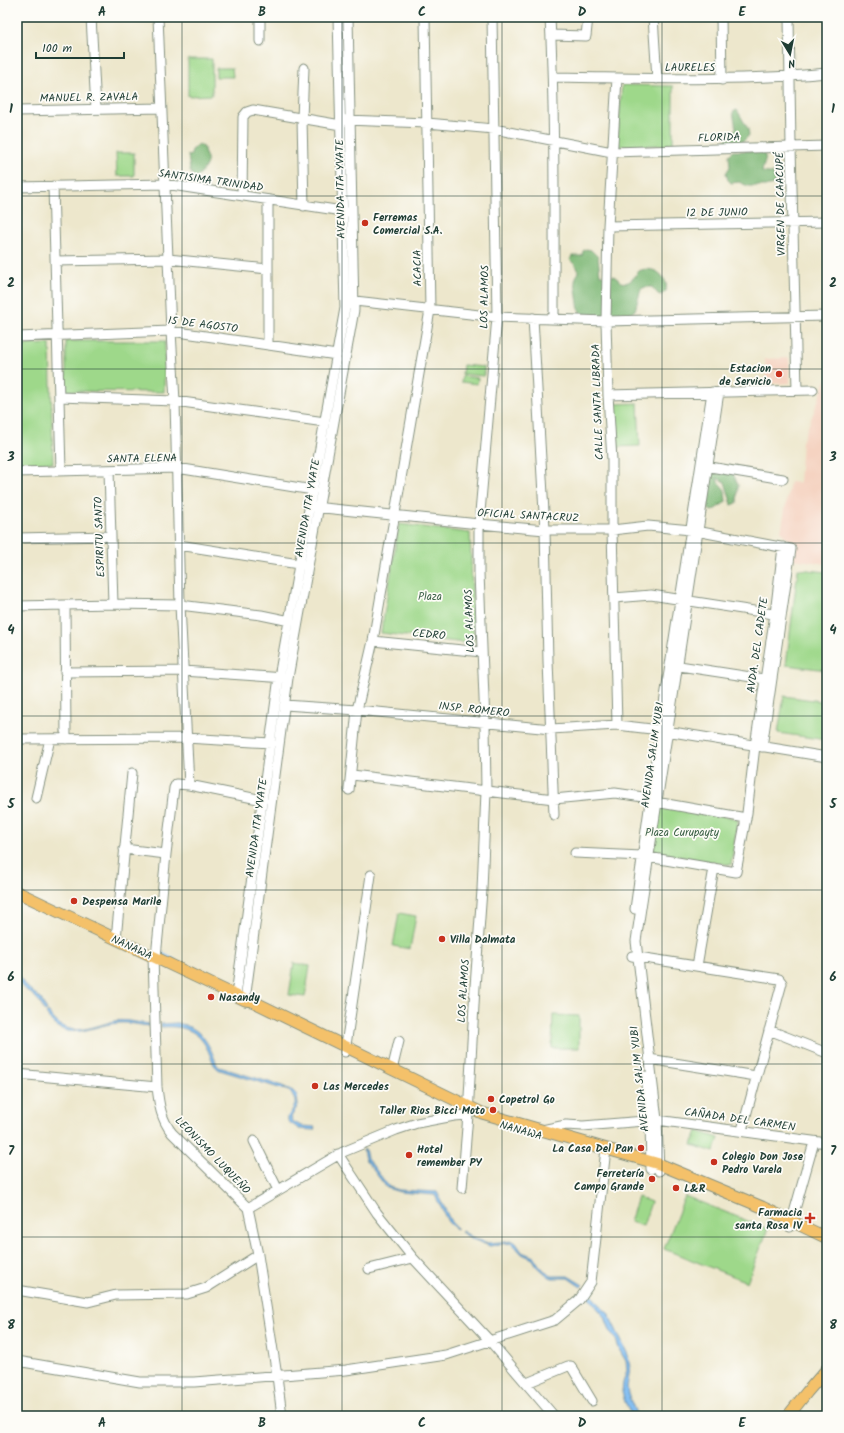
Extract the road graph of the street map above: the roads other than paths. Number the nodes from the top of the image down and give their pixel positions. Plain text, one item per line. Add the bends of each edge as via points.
1 (91, 17) edge
2 (158, 17) edge
3 (260, 17) edge
4 (338, 17) edge
5 (348, 17) edge
6 (425, 17) edge
7 (492, 17) edge
8 (550, 17) edge
9 (588, 17) edge
10 (653, 17) edge
11 (720, 17) edge
12 (789, 17) edge
13 (551, 35) junction
14 (260, 41) dead end
15 (304, 68) dead end
16 (827, 73) edge
17 (553, 77) junction
18 (790, 77) junction
19 (617, 78) junction
20 (657, 79) junction
21 (722, 80) junction
22 (161, 108) junction
23 (96, 110) junction
24 (17, 111) edge
25 (302, 119) junction
26 (344, 122) junction
27 (427, 123) junction
28 (494, 129) junction
29 (554, 142) junction
30 (827, 146) edge
31 (790, 147) junction
32 (612, 152) junction
33 (165, 184) junction
34 (17, 186) edge
35 (53, 186) junction
36 (242, 196) junction
37 (268, 200) junction
38 (304, 206) junction
39 (348, 212) junction
40 (827, 222) edge
41 (793, 223) junction
42 (608, 226) junction
43 (168, 259) junction
44 (55, 261) junction
45 (268, 269) junction
46 (355, 301) junction
47 (430, 310) junction
48 (794, 316) junction
49 (827, 316) edge
50 (497, 317) junction
51 (533, 318) junction
52 (554, 319) junction
53 (348, 320) junction
54 (606, 321) junction
55 (171, 331) junction
56 (57, 335) junction
57 (17, 337) edge
58 (268, 344) junction
59 (337, 355) junction
60 (797, 390) junction
61 (813, 390) dead end
62 (716, 392) junction
63 (608, 395) junction
64 (59, 397) junction
65 (175, 401) junction
66 (326, 422) junction
67 (325, 450) junction
68 (704, 466) junction
69 (177, 468) junction
70 (61, 470) junction
71 (109, 470) junction
72 (17, 472) edge
73 (782, 479) dead end
74 (313, 490) junction
75 (315, 507) junction
76 (394, 516) junction
77 (479, 524) junction
78 (545, 530) junction
79 (612, 530) junction
80 (694, 531) junction
81 (111, 536) junction
82 (17, 538) edge
83 (179, 545) junction
84 (787, 548) joint
85 (304, 565) junction
86 (614, 598) junction
87 (684, 599) junction
88 (114, 604) junction
89 (64, 605) junction
90 (180, 605) junction
91 (17, 606) edge
92 (778, 614) junction
93 (290, 621) junction
94 (373, 641) junction
95 (482, 652) junction
96 (674, 665) junction
97 (183, 671) junction
98 (65, 672) junction
99 (284, 678) junction
100 (768, 679) junction
101 (285, 705) junction
102 (357, 710) junction
103 (485, 723) junction
104 (617, 725) junction
105 (551, 729) junction
106 (664, 731) junction
107 (186, 738) junction
108 (17, 739) edge
109 (50, 739) junction
110 (66, 739) junction
111 (271, 743) junction
112 (758, 746) junction
113 (827, 757) edge
114 (132, 773) dead end
115 (352, 775) junction
116 (189, 785) junction
117 (269, 786) junction
118 (349, 790) dead end
119 (486, 791) junction
120 (36, 798) dead end
121 (554, 799) junction
122 (652, 799) junction
123 (263, 800) junction
124 (554, 815) dead end
125 (746, 816) junction
126 (124, 850) junction
127 (575, 853) dead end
128 (166, 854) junction
129 (645, 857) junction
130 (714, 868) junction
131 (371, 875) dead end
132 (256, 890) junction
133 (17, 892) edge
134 (116, 939) junction
135 (634, 956) junction
136 (154, 957) junction
137 (697, 966) junction
138 (243, 999) junction
139 (769, 1030) junction
140 (400, 1041) dead end
141 (346, 1050) junction
142 (827, 1053) edge
143 (649, 1059) junction
144 (392, 1070) junction
145 (17, 1074) edge
146 (756, 1076) junction
147 (157, 1088) junction
148 (468, 1112) junction
149 (654, 1120) junction
150 (583, 1126) junction
151 (542, 1130) junction
152 (742, 1130) junction
153 (569, 1138) junction
154 (254, 1141) dead end
155 (814, 1142) junction
156 (827, 1143) edge
157 (606, 1152) junction
158 (338, 1154) junction
159 (655, 1166) junction
160 (462, 1188) dead end
161 (278, 1190) junction
162 (248, 1208) junction
163 (791, 1224) junction
164 (827, 1243) edge
165 (258, 1255) junction
166 (414, 1258) junction
167 (370, 1269) dead end
168 (17, 1290) edge
169 (490, 1341) junction
170 (17, 1360) edge
171 (827, 1369) edge
172 (277, 1376) junction
173 (527, 1383) junction
174 (592, 1401) dead end
175 (282, 1416) edge
176 (554, 1416) edge
177 (788, 1416) edge

1 - 23 street
2 - 22 street
3 - 14 street
4 - 26 street, AVENIDA ITA YVATE
5 - 26 street, AVENIDA ITA YVATE
6 - 27 street, ACACIA
7 - 28 street, LOS ALAMOS
8 - 13 street
9 - 13 street via 586,36
10 - 20 street
11 - 21 street
12 - 18 street, VIRGEN DE CAACUPÉ
13 - 17 street
15 - 25 street
16 - 18 street, LAURELES
17 - 19 street, LAURELES
17 - 29 street
18 - 21 street, LAURELES
18 - 31 street, VIRGEN DE CAACUPÉ
19 - 20 street, LAURELES
19 - 32 street, CALLE SANTA LIBRADA
20 - 21 street, LAURELES
22 - 23 street, MANUEL R. ZAVALA
22 - 33 street
23 - 24 street, MANUEL R. ZAVALA
25 - 26 street, FLORIDA
25 - 36 street, FLORIDA via 253,110 247,112 244,117
25 - 38 street
26 - 27 street, FLORIDA
26 - 39 street, AVENIDA ITA YVATE
27 - 28 street, FLORIDA
27 - 47 street, ACACIA
28 - 29 street, FLORIDA
28 - 50 street, LOS ALAMOS
29 - 32 street, FLORIDA
29 - 52 street
30 - 31 street, FLORIDA
31 - 32 street, FLORIDA
31 - 41 street, VIRGEN DE CAACUPÉ
32 - 42 street, CALLE SANTA LIBRADA
33 - 35 street, SANTISIMA TRINIDAD
33 - 36 street, SANTISIMA TRINIDAD
33 - 43 street
34 - 35 street, SANTISIMA TRINIDAD
35 - 44 street
36 - 37 street, SANTISIMA TRINIDAD
37 - 38 street, SANTISIMA TRINIDAD
37 - 45 street
38 - 39 street, SANTISIMA TRINIDAD
39 - 46 street, AVENIDA ITA YVATE
39 - 53 street, AVENIDA ITA YVATE via 345,297
40 - 41 street, 12 DE JUNIO
41 - 42 street, 12 DE JUNIO
41 - 48 street, VIRGEN DE CAACUPÉ
42 - 54 street, CALLE SANTA LIBRADA
43 - 44 street
43 - 45 street
43 - 55 street
44 - 56 street
45 - 58 street
46 - 47 street
46 - 53 street, AVENIDA ITA YVATE
47 - 50 street
47 - 76 street, ACACIA
48 - 49 street
48 - 54 street
48 - 60 street, VIRGEN DE CAACUPÉ
50 - 51 street
50 - 77 street, LOS ALAMOS
51 - 52 street
51 - 78 street
52 - 54 street
53 - 59 street, AVENIDA ITA YVATE
53 - 67 street, AVENIDA ITA YVATE
54 - 63 street, CALLE SANTA LIBRADA
55 - 56 street, 15 DE AGOSTO
55 - 58 street, 15 DE AGOSTO
55 - 65 street
56 - 57 street, 15 DE AGOSTO
56 - 64 street
58 - 59 street, 15 DE AGOSTO
59 - 66 street, AVENIDA ITA YVATE
60 - 61 street
60 - 62 street
62 - 63 street
62 - 68 street, AVENIDA SALIM YUBI
63 - 79 street, CALLE SANTA LIBRADA via 612,460
64 - 65 street
64 - 70 street
65 - 66 street
65 - 69 street
66 - 67 street, AVENIDA ITA YVATE
67 - 74 street, AVENIDA ITA YVATE
67 - 75 street, AVENIDA ITA YVATE
68 - 73 street
68 - 80 street, AVENIDA SALIM YUBI
69 - 71 street, SANTA ELENA
69 - 74 street, SANTA ELENA
69 - 83 street
70 - 71 street, SANTA ELENA
70 - 72 street, SANTA ELENA
71 - 81 street, ESPIRITU SANTO
74 - 75 street, AVENIDA ITA YVATE
75 - 76 street, OFICIAL SANTACRUZ
75 - 85 street, AVENIDA ITA YVATE
76 - 77 street, OFICIAL SANTACRUZ
76 - 94 street, ACACIA
77 - 78 street, OFICIAL SANTACRUZ
77 - 95 street, LOS ALAMOS
78 - 79 street, OFICIAL SANTACRUZ
78 - 105 street
79 - 80 street, OFICIAL SANTACRUZ via 648,526
79 - 86 street, CALLE SANTA LIBRADA
80 - 84 street, OFICIAL SANTACRUZ
80 - 87 street, AVENIDA SALIM YUBI
81 - 82 street
81 - 88 street, ESPIRITU SANTO
83 - 85 street
83 - 90 street
84 - 92 street, AVDA. DEL CADETE
85 - 93 street, AVENIDA ITA YVATE
85 - 99 street, AVENIDA ITA YVATE
86 - 87 street via 651,595
86 - 104 street, CALLE SANTA LIBRADA
87 - 92 street
87 - 96 street, AVENIDA SALIM YUBI
88 - 89 street
88 - 90 street
89 - 91 street
89 - 98 street
90 - 93 street
90 - 97 street
92 - 100 street, AVDA. DEL CADETE
93 - 99 street, AVENIDA ITA YVATE
94 - 95 street, CEDRO
94 - 102 street, ACACIA
95 - 103 street, LOS ALAMOS
96 - 100 street
96 - 106 street, AVENIDA SALIM YUBI
97 - 98 street
97 - 99 street
97 - 107 street
98 - 110 street
99 - 101 street, AVENIDA ITA YVATE
99 - 111 street, AVENIDA ITA YVATE
100 - 112 street, AVDA. DEL CADETE
101 - 102 street, INSP. ROMERO
101 - 117 street, AVENIDA ITA YVATE
102 - 103 street, INSP. ROMERO
102 - 115 street, ACACIA
103 - 105 street, INSP. ROMERO
103 - 119 street, LOS ALAMOS
104 - 105 street, INSP. ROMERO
104 - 106 street, INSP. ROMERO
105 - 121 street
106 - 112 street, INSP. ROMERO
106 - 122 street, AVENIDA SALIM YUBI
107 - 110 street
107 - 111 street
107 - 116 street
108 - 109 street
109 - 110 street
109 - 120 street
111 - 117 street, AVENIDA ITA YVATE
112 - 113 street, INSP. ROMERO
112 - 125 street, AVDA. DEL CADETE
114 - 126 street
115 - 118 street, ACACIA
115 - 119 street
116 - 123 street
116 - 128 street, LEONISMO LUQUEÑO via 176,784 174,788
117 - 123 street, AVENIDA ITA YVATE
117 - 132 street, AVENIDA ITA YVATE
119 - 121 street
119 - 148 street, LOS ALAMOS
121 - 122 street via 615,793
121 - 124 street
122 - 125 street
122 - 129 street, AVENIDA SALIM YUBI
123 - 132 street, AVENIDA ITA YVATE
125 - 130 street, AVDA. DEL CADETE via 736,872
126 - 128 street
126 - 134 street
127 - 129 street
128 - 136 street, LEONISMO LUQUEÑO
129 - 130 street
129 - 135 street, AVENIDA SALIM YUBI via 630,941
130 - 137 street
131 - 141 street
132 - 138 street, AVENIDA ITA YVATE
133 - 134 main road, NANAWA
134 - 136 main road, NANAWA
135 - 137 street
135 - 143 street, AVENIDA SALIM YUBI
135 - 149 street, AVENIDA SALIM YUBI
136 - 138 main road, NANAWA
136 - 147 street, LEONISMO LUQUEÑO
137 - 139 street via 779,979 782,983
138 - 141 main road, NANAWA
139 - 142 street
139 - 146 street
140 - 144 street
141 - 144 main road, NANAWA
141 - 148 main road, NANAWA
143 - 146 street
143 - 149 street, AVENIDA SALIM YUBI
144 - 148 main road, NANAWA
145 - 147 street
146 - 152 street
147 - 162 street, LEONISMO LUQUEÑO via 159,1107 167,1126
148 - 151 main road, NANAWA
148 - 157 main road, NANAWA via 481,1118
148 - 158 street via 417,1123
148 - 160 street, LOS ALAMOS
149 - 150 street, CAÑADA DEL CARMEN
149 - 152 street, CAÑADA DEL CARMEN
149 - 159 street, AVENIDA SALIM YUBI
150 - 151 street, CAÑADA DEL CARMEN via 566,1125
150 - 153 street via 569,1132
151 - 153 main road, NANAWA
152 - 155 street, CAÑADA DEL CARMEN
153 - 157 main road, NANAWA
154 - 161 street
155 - 156 street, CAÑADA DEL CARMEN
155 - 163 street
157 - 159 main road, NANAWA
157 - 169 street via 591,1282 579,1300 555,1320
158 - 161 street
158 - 166 street via 377,1213
159 - 163 main road, NANAWA
161 - 162 street
162 - 165 street, LEONISMO LUQUEÑO
163 - 164 main road, NANAWA
165 - 168 street via 206,1288 187,1294 116,1294 88,1302
165 - 172 street, LEONISMO LUQUEÑO
166 - 167 street
166 - 169 street
169 - 172 street via 446,1355 346,1370
169 - 173 street
170 - 172 street via 140,1382 194,1382
171 - 177 main road
172 - 175 street, LEONISMO LUQUEÑO
173 - 174 street via 571,1366
173 - 176 street

